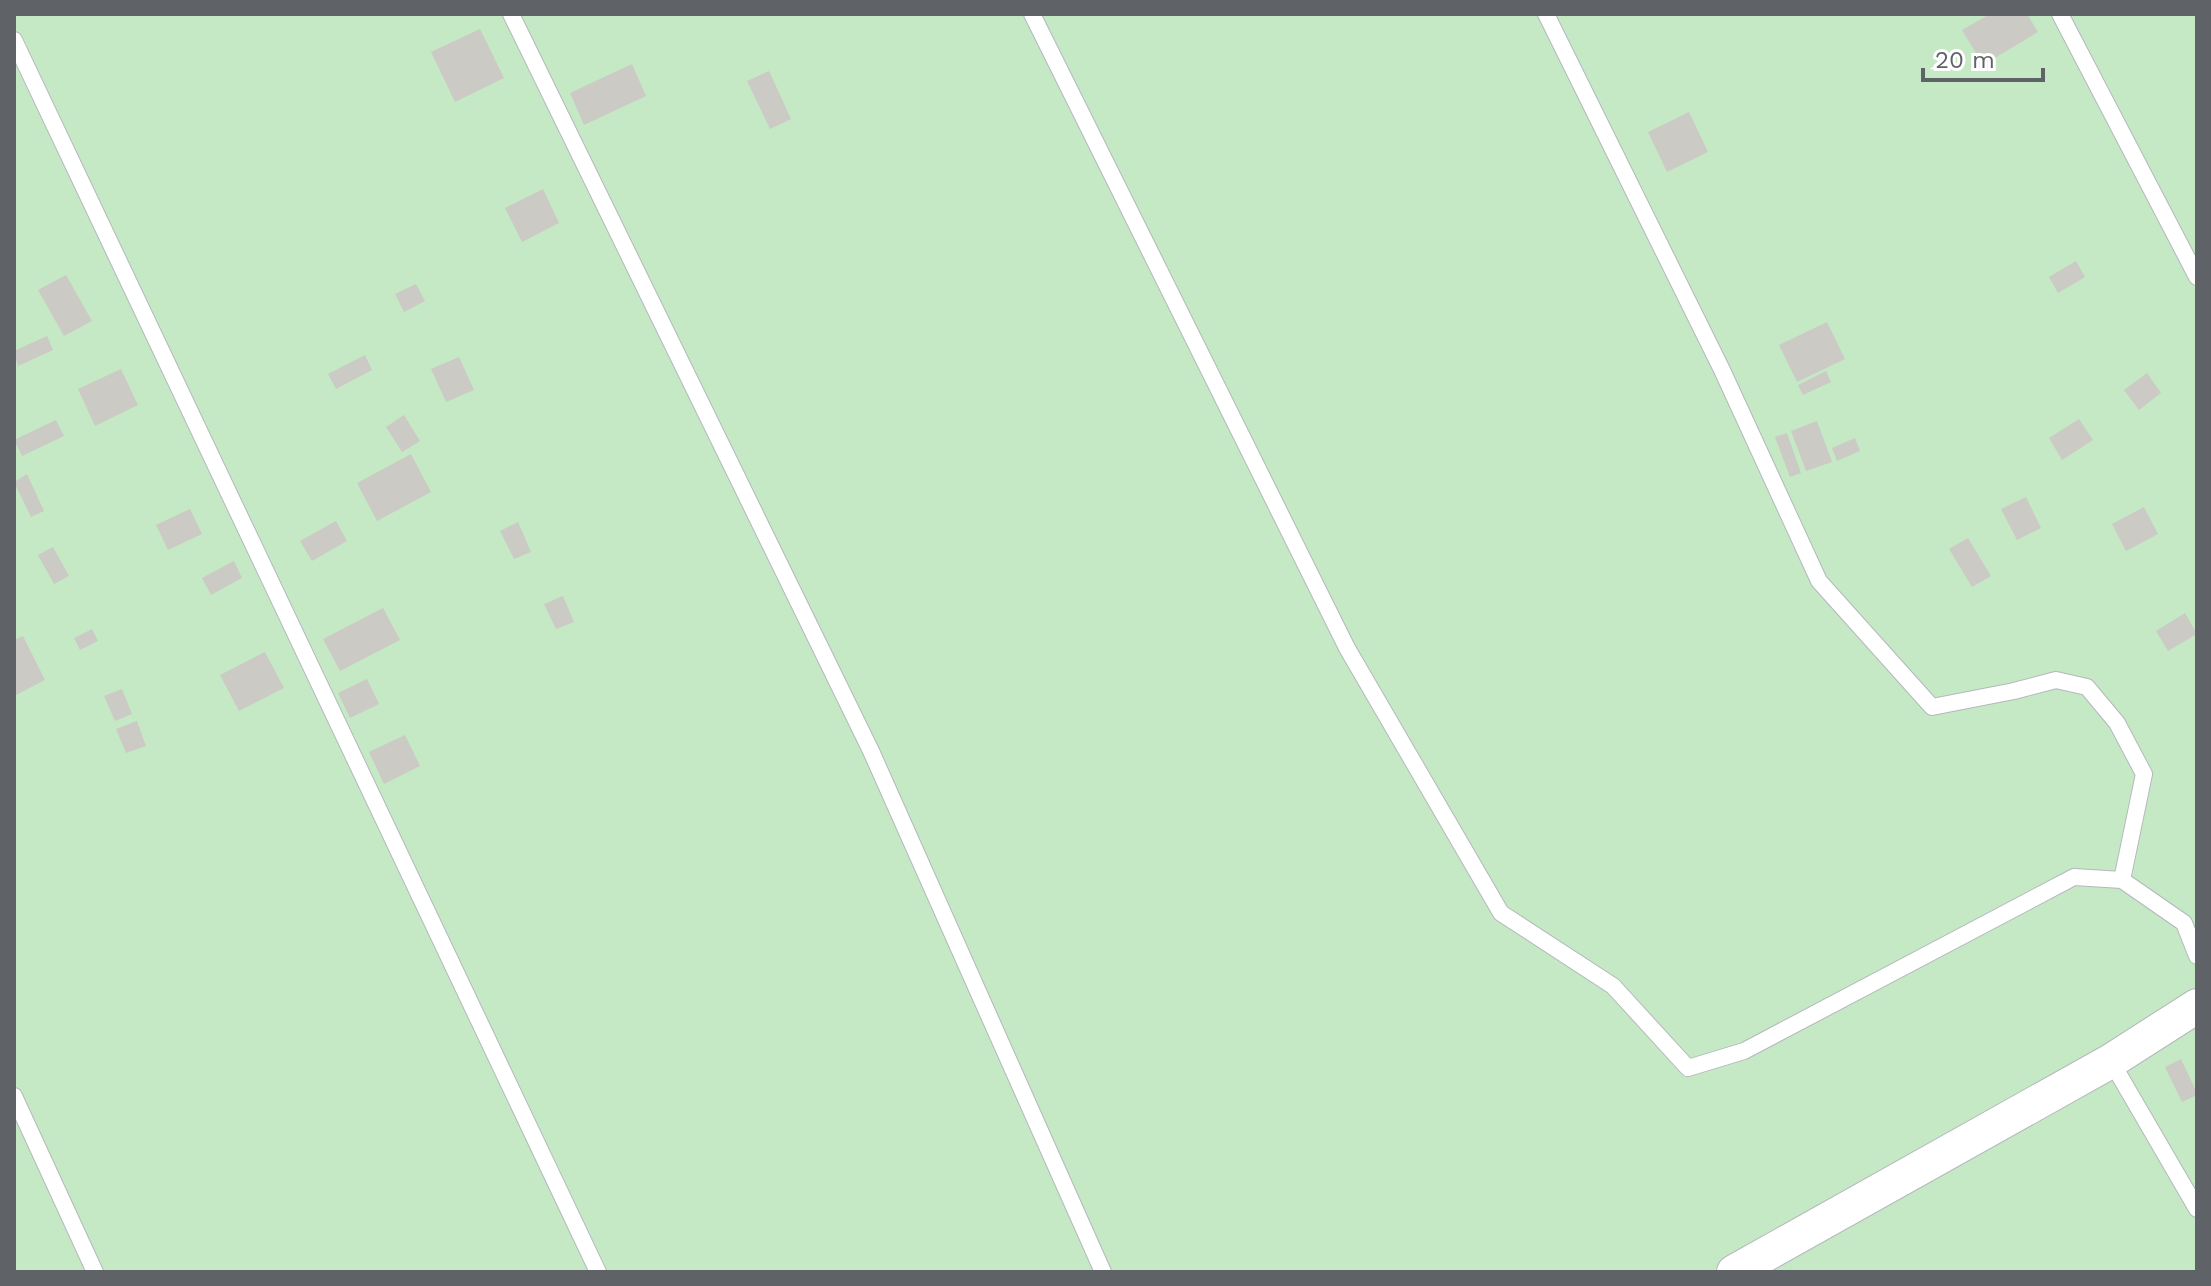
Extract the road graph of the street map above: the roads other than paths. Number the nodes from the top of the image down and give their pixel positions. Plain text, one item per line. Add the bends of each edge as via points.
1 (511, 14) edge
2 (1032, 14) edge
3 (1546, 14) edge
4 (2060, 14) edge
5 (14, 40) edge
6 (2197, 277) edge
7 (2122, 880) junction
8 (2197, 956) edge
9 (2197, 1006) edge
10 (2111, 1061) junction
11 (14, 1096) edge
12 (2197, 1209) edge
13 (95, 1272) edge
14 (598, 1272) edge
15 (1103, 1272) edge
16 (1735, 1272) edge

1 - 15 lane via 871,751
2 - 7 lane via 1347,648 1501,913 1613,986 1688,1068 1744,1051 2074,877
3 - 7 lane via 1722,370 1819,581 1932,707 2056,680 2087,687 2117,723 2144,774
4 - 6 lane
5 - 14 lane
7 - 8 lane via 2184,923
9 - 10 street
10 - 12 lane
10 - 16 street
11 - 13 lane

